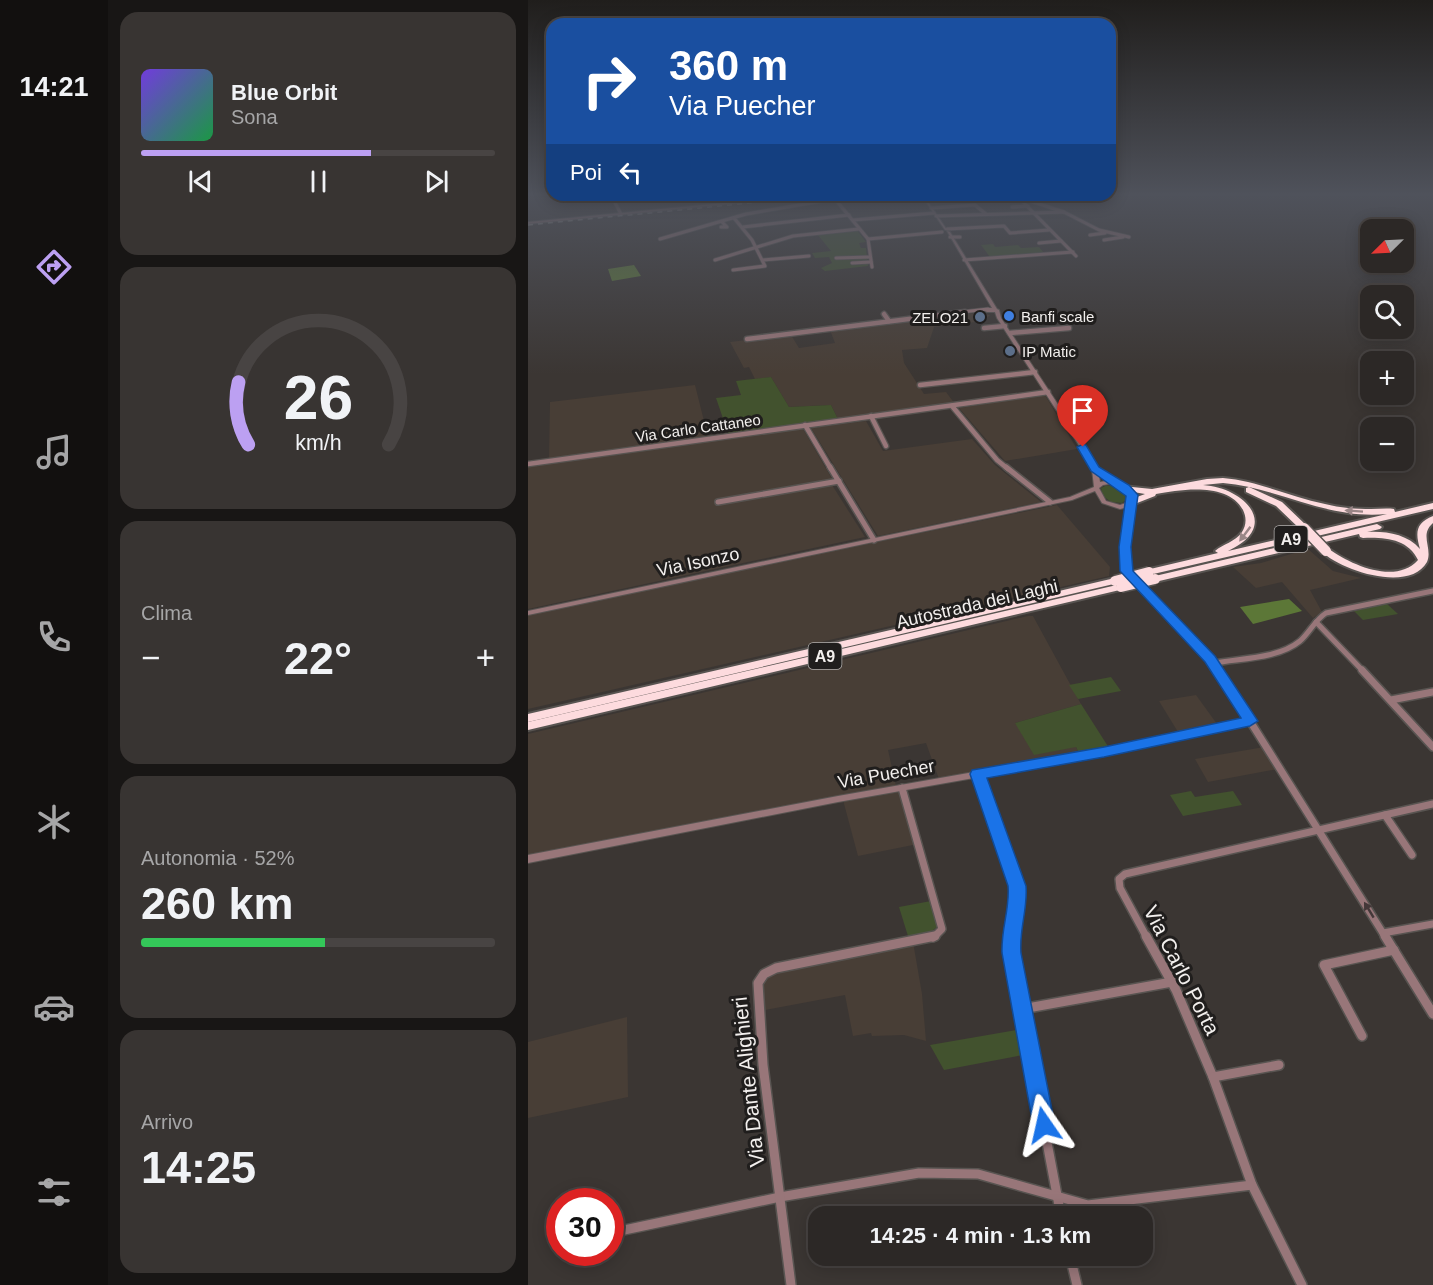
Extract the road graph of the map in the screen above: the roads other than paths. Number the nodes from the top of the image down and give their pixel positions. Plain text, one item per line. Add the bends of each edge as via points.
1 (734, 254) edge
2 (760, 254) edge
3 (869, 254) edge
4 (960, 254) edge
5 (1075, 254) edge
6 (809, 256) dead end
7 (836, 258) dead end
8 (870, 259) junction
9 (715, 260) dead end
10 (763, 260) junction
11 (964, 260) junction
12 (852, 263) dead end
13 (872, 267) dead end
14 (733, 270) dead end
15 (992, 311) junction
16 (884, 314) dead end
17 (889, 321) junction
18 (1005, 326) junction
19 (984, 328) dead end
20 (1069, 328) dead end
21 (1010, 333) junction
22 (747, 339) dead end
23 (1036, 373) junction
24 (920, 385) dead end
25 (1048, 392) junction
26 (952, 406) junction
27 (871, 416) junction
28 (805, 425) junction
29 (886, 446) dead end
30 (528, 464) edge
31 (1095, 469) junction
32 (840, 481) junction
33 (1115, 483) junction
34 (1186, 486) junction
35 (1097, 487) junction
36 (1125, 488) junction
37 (1165, 490) junction
38 (1072, 498) junction
39 (718, 502) dead end
40 (1050, 502) junction
41 (1107, 503) junction
42 (1132, 503) junction
43 (1433, 505) edge
44 (1433, 514) edge
45 (1433, 519) edge
46 (1127, 523) junction
47 (874, 540) junction
48 (1423, 561) junction
49 (1195, 570) junction
50 (1150, 574) junction
51 (1116, 582) junction
52 (1433, 591) edge
53 (528, 613) edge
54 (1316, 622) junction
55 (1214, 663) junction
56 (1433, 692) edge
57 (1391, 700) junction
58 (528, 718) edge
59 (1250, 721) junction
60 (528, 726) edge
61 (1433, 747) edge
62 (978, 774) junction
63 (902, 788) junction
64 (1433, 804) edge
65 (1385, 815) junction
66 (1321, 831) junction
67 (1412, 855) dead end
68 (528, 859) edge
69 (1433, 924) edge
70 (1383, 933) junction
71 (1394, 950) junction
72 (1172, 982) junction
73 (1022, 1009) junction
74 (1433, 1014) edge
75 (1362, 1036) dead end
76 (1279, 1065) dead end
77 (1213, 1077) junction
78 (1252, 1185) junction
79 (780, 1197) junction
80 (1057, 1198) junction
81 (1059, 1206) edge
82 (624, 1230) edge
83 (1072, 1266) edge
84 (791, 1285) edge
85 (1077, 1285) edge
86 (1302, 1285) edge

1 - 9 street
2 - 10 street
3 - 8 street
4 - 11 street
5 - 11 street
6 - 10 street
7 - 8 street
8 - 12 street
8 - 13 street
10 - 14 street via 765,266
11 - 15 street
15 - 17 street
15 - 18 street
16 - 17 street
17 - 22 street
18 - 19 street
18 - 21 street
20 - 21 street
21 - 23 street
23 - 24 street
23 - 25 street
25 - 26 street, Via Carlo Cattaneo
25 - 31 street
26 - 27 street, Via Carlo Cattaneo
26 - 40 street via 997,460
27 - 28 street, Via Carlo Cattaneo
27 - 29 street
28 - 30 street, Via Carlo Cattaneo
28 - 32 street
31 - 33 street
31 - 35 street
32 - 39 street
32 - 47 street
33 - 35 street, Via Isonzo via 1105,482
33 - 36 street
34 - 37 highway
43 -> 34 highway via 1358,512 1319,506 1245,483 1220,480
34 - 48 highway, bridge via 1231,485 1260,493 1279,504 1326,551 1352,568 1379,574 1406,572
34 -> 50 highway via 1210,488 1236,498 1250,515 1250,529 1240,541 1224,549
35 - 38 street, Via Isonzo
35 - 41 street
36 - 37 highway
36 - 42 street via 1132,495
37 - 42 highway
38 - 40 street, Via Isonzo
38 - 41 street, Via Isonzo
40 - 47 street, Via Isonzo
41 - 42 street, Via Isonzo via 1120,507
41 - 46 street
42 - 46 street
43 - 50 highway, Autostrada dei Laghi / A9
44 - 49 highway, Autostrada dei Laghi / A9
45 - 48 highway via 1421,533
46 - 55 street via 1126,571
47 - 53 street, Via Isonzo
48 - 49 highway via 1405,541 1386,535 1366,535
49 - 50 highway, Autostrada dei Laghi / A9
50 - 51 highway, Autostrada dei Laghi / A9, bridge
51 - 58 highway, Autostrada dei Laghi / A9
51 - 60 highway, Autostrada dei Laghi / A9
52 - 54 street via 1331,612
54 - 55 street via 1305,637 1283,650
54 - 57 street
55 - 59 street
56 - 57 street
57 - 61 street
59 - 62 street, Via Puecher
59 - 66 street
62 - 63 street, Via Puecher
62 - 73 street via 1017,886 1010,934
63 - 68 street, Via Puecher
63 - 79 street, Via Dante Alighieri via 942,929 933,938 776,968 764,974 758,983 763,1065
64 - 65 street
65 - 66 street
65 - 67 street
70 -> 66 street
66 - 72 street, Via Carlo Porta via 1125,874 1119,879 1120,888
69 - 70 street
70 - 71 street
71 - 74 street
71 - 75 street via 1324,965
72 - 73 street
72 - 77 street, Via Carlo Porta
73 - 80 street
76 - 77 street
77 - 78 street, Via Carlo Porta
78 - 80 street via 1088,1205
78 - 86 street, Via Carlo Porta
79 - 80 street via 919,1173 958,1172 978,1174
79 - 82 street
79 - 84 street, Via Dante Alighieri
80 - 81 street
83 - 85 street

